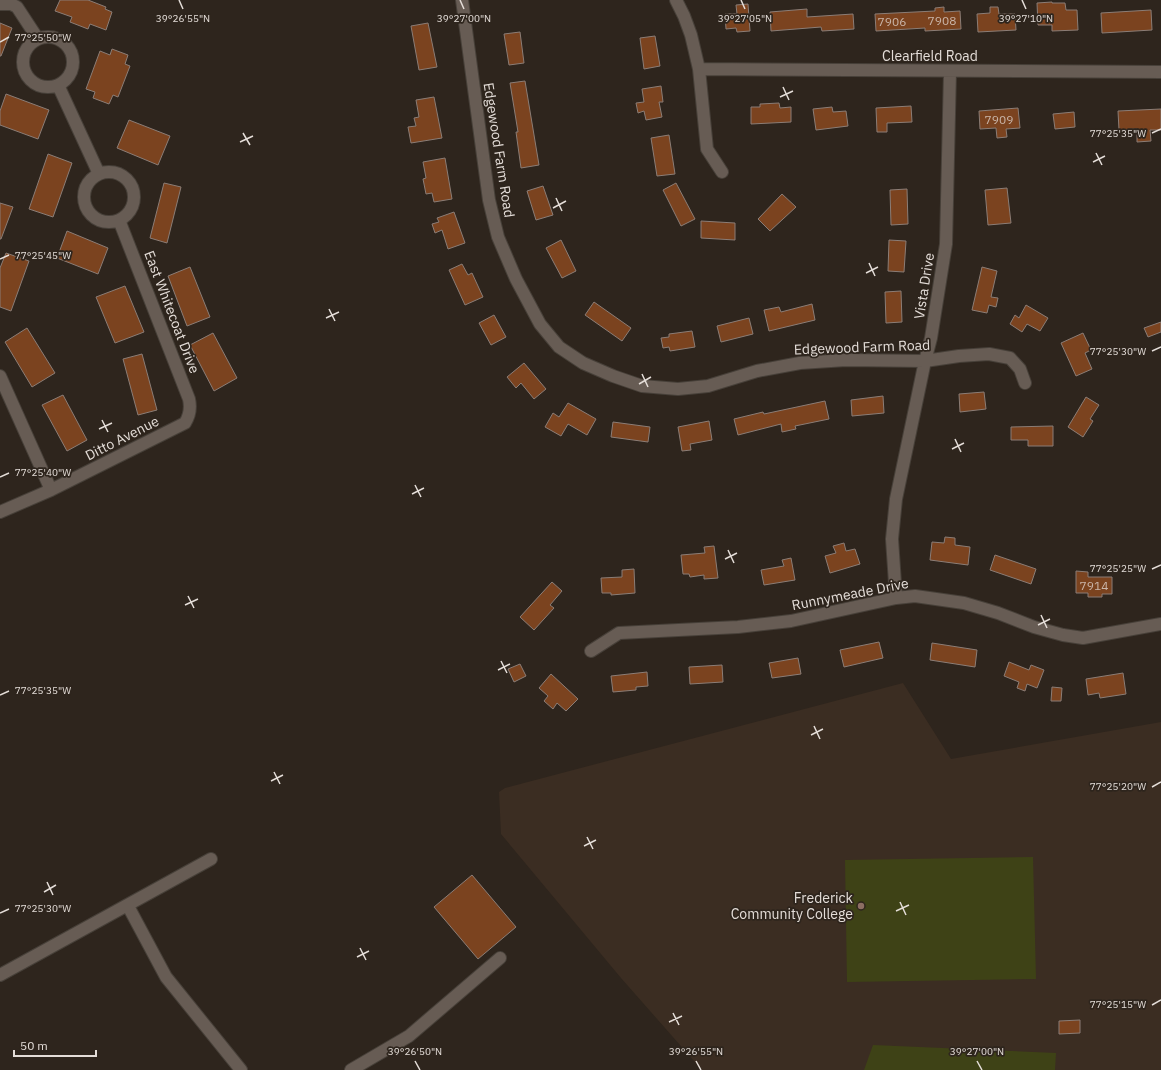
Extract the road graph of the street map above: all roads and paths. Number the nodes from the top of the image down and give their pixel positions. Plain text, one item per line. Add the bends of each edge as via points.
1 (462, 0) edge
2 (676, 0) edge
3 (0, 4) edge
4 (38, 39) junction
5 (699, 69) junction
6 (950, 71) junction
7 (1161, 72) edge
8 (58, 85) junction
9 (722, 172) dead end
10 (100, 174) junction
11 (120, 220) junction
12 (925, 361) junction
13 (0, 376) edge
14 (1025, 383) dead end
15 (189, 416) joint
16 (51, 490) junction
17 (0, 512) edge
18 (896, 598) junction
19 (1161, 624) edge
20 (591, 651) dead end
21 (211, 859) dead end
22 (128, 906) junction
23 (500, 958) dead end
24 (0, 975) edge
25 (240, 1070) edge
26 (351, 1070) edge

1 - 12 street, Edgewood Farm Road via 489,200 498,237 516,279 540,324 559,347 583,363 613,376 642,386 678,389 708,386 757,371 800,363 846,360
2 - 5 street via 691,35
3 - 4 street via 17,7
4 - 8 street via 30,44 25,53 25,72 30,80 39,85
4 - 8 street via 57,38 66,44 71,52 72,72
5 - 6 street, Clearfield Road
5 - 9 street via 707,149
6 - 7 street, Clearfield Road
6 - 12 street, Vista Drive via 946,244
8 - 10 street
10 - 11 street via 119,174 133,187 133,207 128,215
10 - 11 street via 91,180 86,188 86,207 100,221
11 - 15 street, East Whitecoat Drive via 189,399
12 - 14 street, Edgewood Farm Road via 989,354 1010,358 1020,369
12 - 18 street, Vista Drive via 896,499 892,540
13 - 16 street
15 - 16 street, Ditto Avenue via 185,423
16 - 17 street, Ditto Avenue
18 - 19 street, Runnymeade Drive via 915,596 964,603 1063,636 1083,638
18 - 20 street, Runnymeade Drive via 791,621 738,627 619,633
21 - 22 street
22 - 24 street
22 - 25 street via 166,977
23 - 26 street via 409,1036

